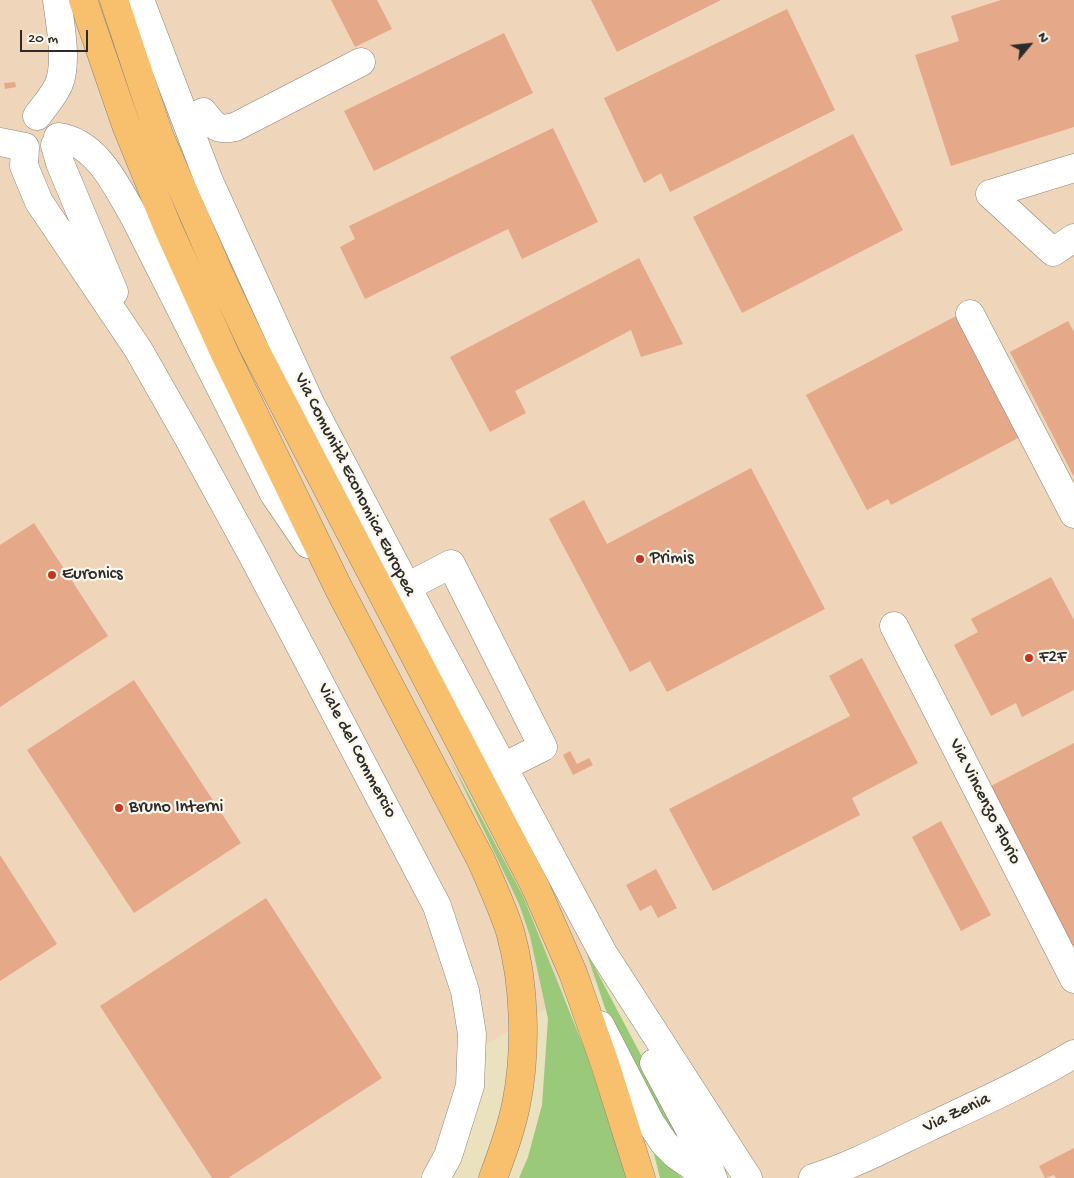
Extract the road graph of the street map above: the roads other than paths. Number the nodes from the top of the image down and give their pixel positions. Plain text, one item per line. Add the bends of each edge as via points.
1 (57, 0) edge
2 (83, 0) edge
3 (114, 0) edge
4 (140, 0) edge
5 (361, 62) dead end
6 (203, 112) dead end
7 (17, 131) edge
8 (57, 141) junction
9 (1074, 168) edge
10 (1074, 238) edge
11 (970, 314) dead end
12 (138, 349) junction
13 (1074, 514) edge
14 (407, 587) junction
15 (339, 589) junction
16 (894, 626) dead end
17 (507, 764) junction
18 (603, 953) junction
19 (574, 974) junction
20 (1074, 979) edge
21 (1074, 1054) edge
22 (709, 1171) edge
23 (826, 1175) edge
24 (436, 1178) edge
25 (493, 1178) edge
26 (641, 1178) edge
27 (748, 1178) edge

1 - 7 street via 62,32 60,81
2 - 15 main road via 126,125 168,228
3 - 19 main road via 160,135 253,346 535,886
4 - 14 street, Via Comunità Economica Europea via 209,181 251,275 310,403
5 - 6 street via 235,127 223,130
7 - 8 street via 45,117 58,128
7 - 12 street via 24,166 39,202
8 - 12 street via 60,162
8 - 15 street via 71,138 87,149 109,174 135,218 274,494
9 - 10 street via 990,194 1053,252
11 - 13 street
12 - 24 street, Viale del Commercio via 253,556 437,906 465,991 472,1034 470,1086 448,1156
14 - 17 street, Via Comunità Economica Europea
14 - 17 street via 451,564 543,747
15 - 25 main road via 481,860 510,931 519,970 521,1069 516,1106
16 - 20 street, Via Vincenzo Florio
17 - 18 street, Via Comunità Economica Europea
18 - 22 street via 640,1035
18 - 27 street
19 - 22 street via 650,1122 670,1149
19 - 26 main road
21 - 23 street, Via Zenia via 1040,1074

